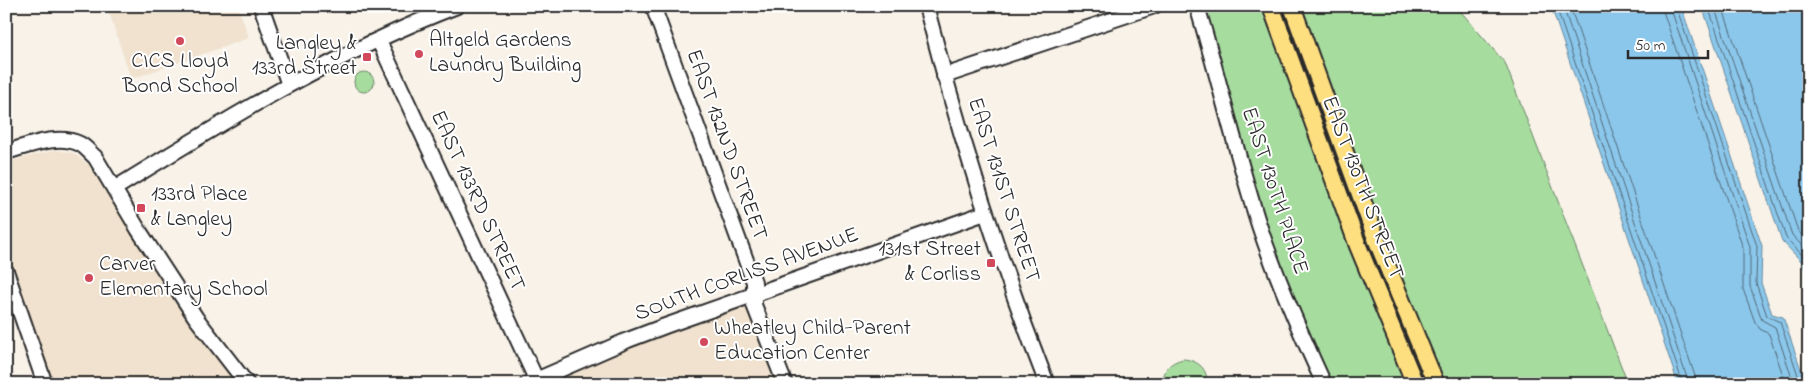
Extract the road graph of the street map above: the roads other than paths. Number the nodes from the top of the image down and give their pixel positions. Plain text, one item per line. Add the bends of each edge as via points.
1 (261, 6) edge
2 (458, 6) edge
3 (653, 6) edge
4 (926, 6) edge
5 (1154, 6) edge
6 (1197, 6) edge
7 (1271, 6) edge
8 (1292, 6) edge
9 (379, 41) junction
10 (944, 76) junction
11 (289, 85) junction
12 (6, 152) edge
13 (114, 189) junction
14 (985, 213) junction
15 (6, 271) edge
16 (753, 295) junction
17 (532, 381) edge
18 (42, 383) edge
19 (247, 384) edge
20 (785, 384) edge
21 (1047, 384) edge
22 (1324, 384) edge
23 (1415, 384) edge
24 (1436, 384) edge

1 - 11 street
2 - 9 street
3 - 16 street, EAST 132ND STREET via 754,282
4 - 10 street, EAST 131ST STREET
5 - 10 street
6 - 22 street, EAST 130TH PLACE via 1239,162 1260,226 1294,317
7 - 23 main road, EAST 130TH STREET via 1358,246
8 - 24 main road, EAST 130TH STREET via 1377,241
9 - 11 street
9 - 17 street, EAST 133RD STREET
10 - 14 street, EAST 131ST STREET
11 - 13 street via 215,126
12 - 13 street via 48,141 80,144 94,157
13 - 19 street via 196,318
14 - 16 street, SOUTH CORLISS AVENUE
14 - 21 street, EAST 131ST STREET
15 - 18 street
16 - 17 street, SOUTH CORLISS AVENUE via 628,340
16 - 20 street, EAST 132ND STREET

